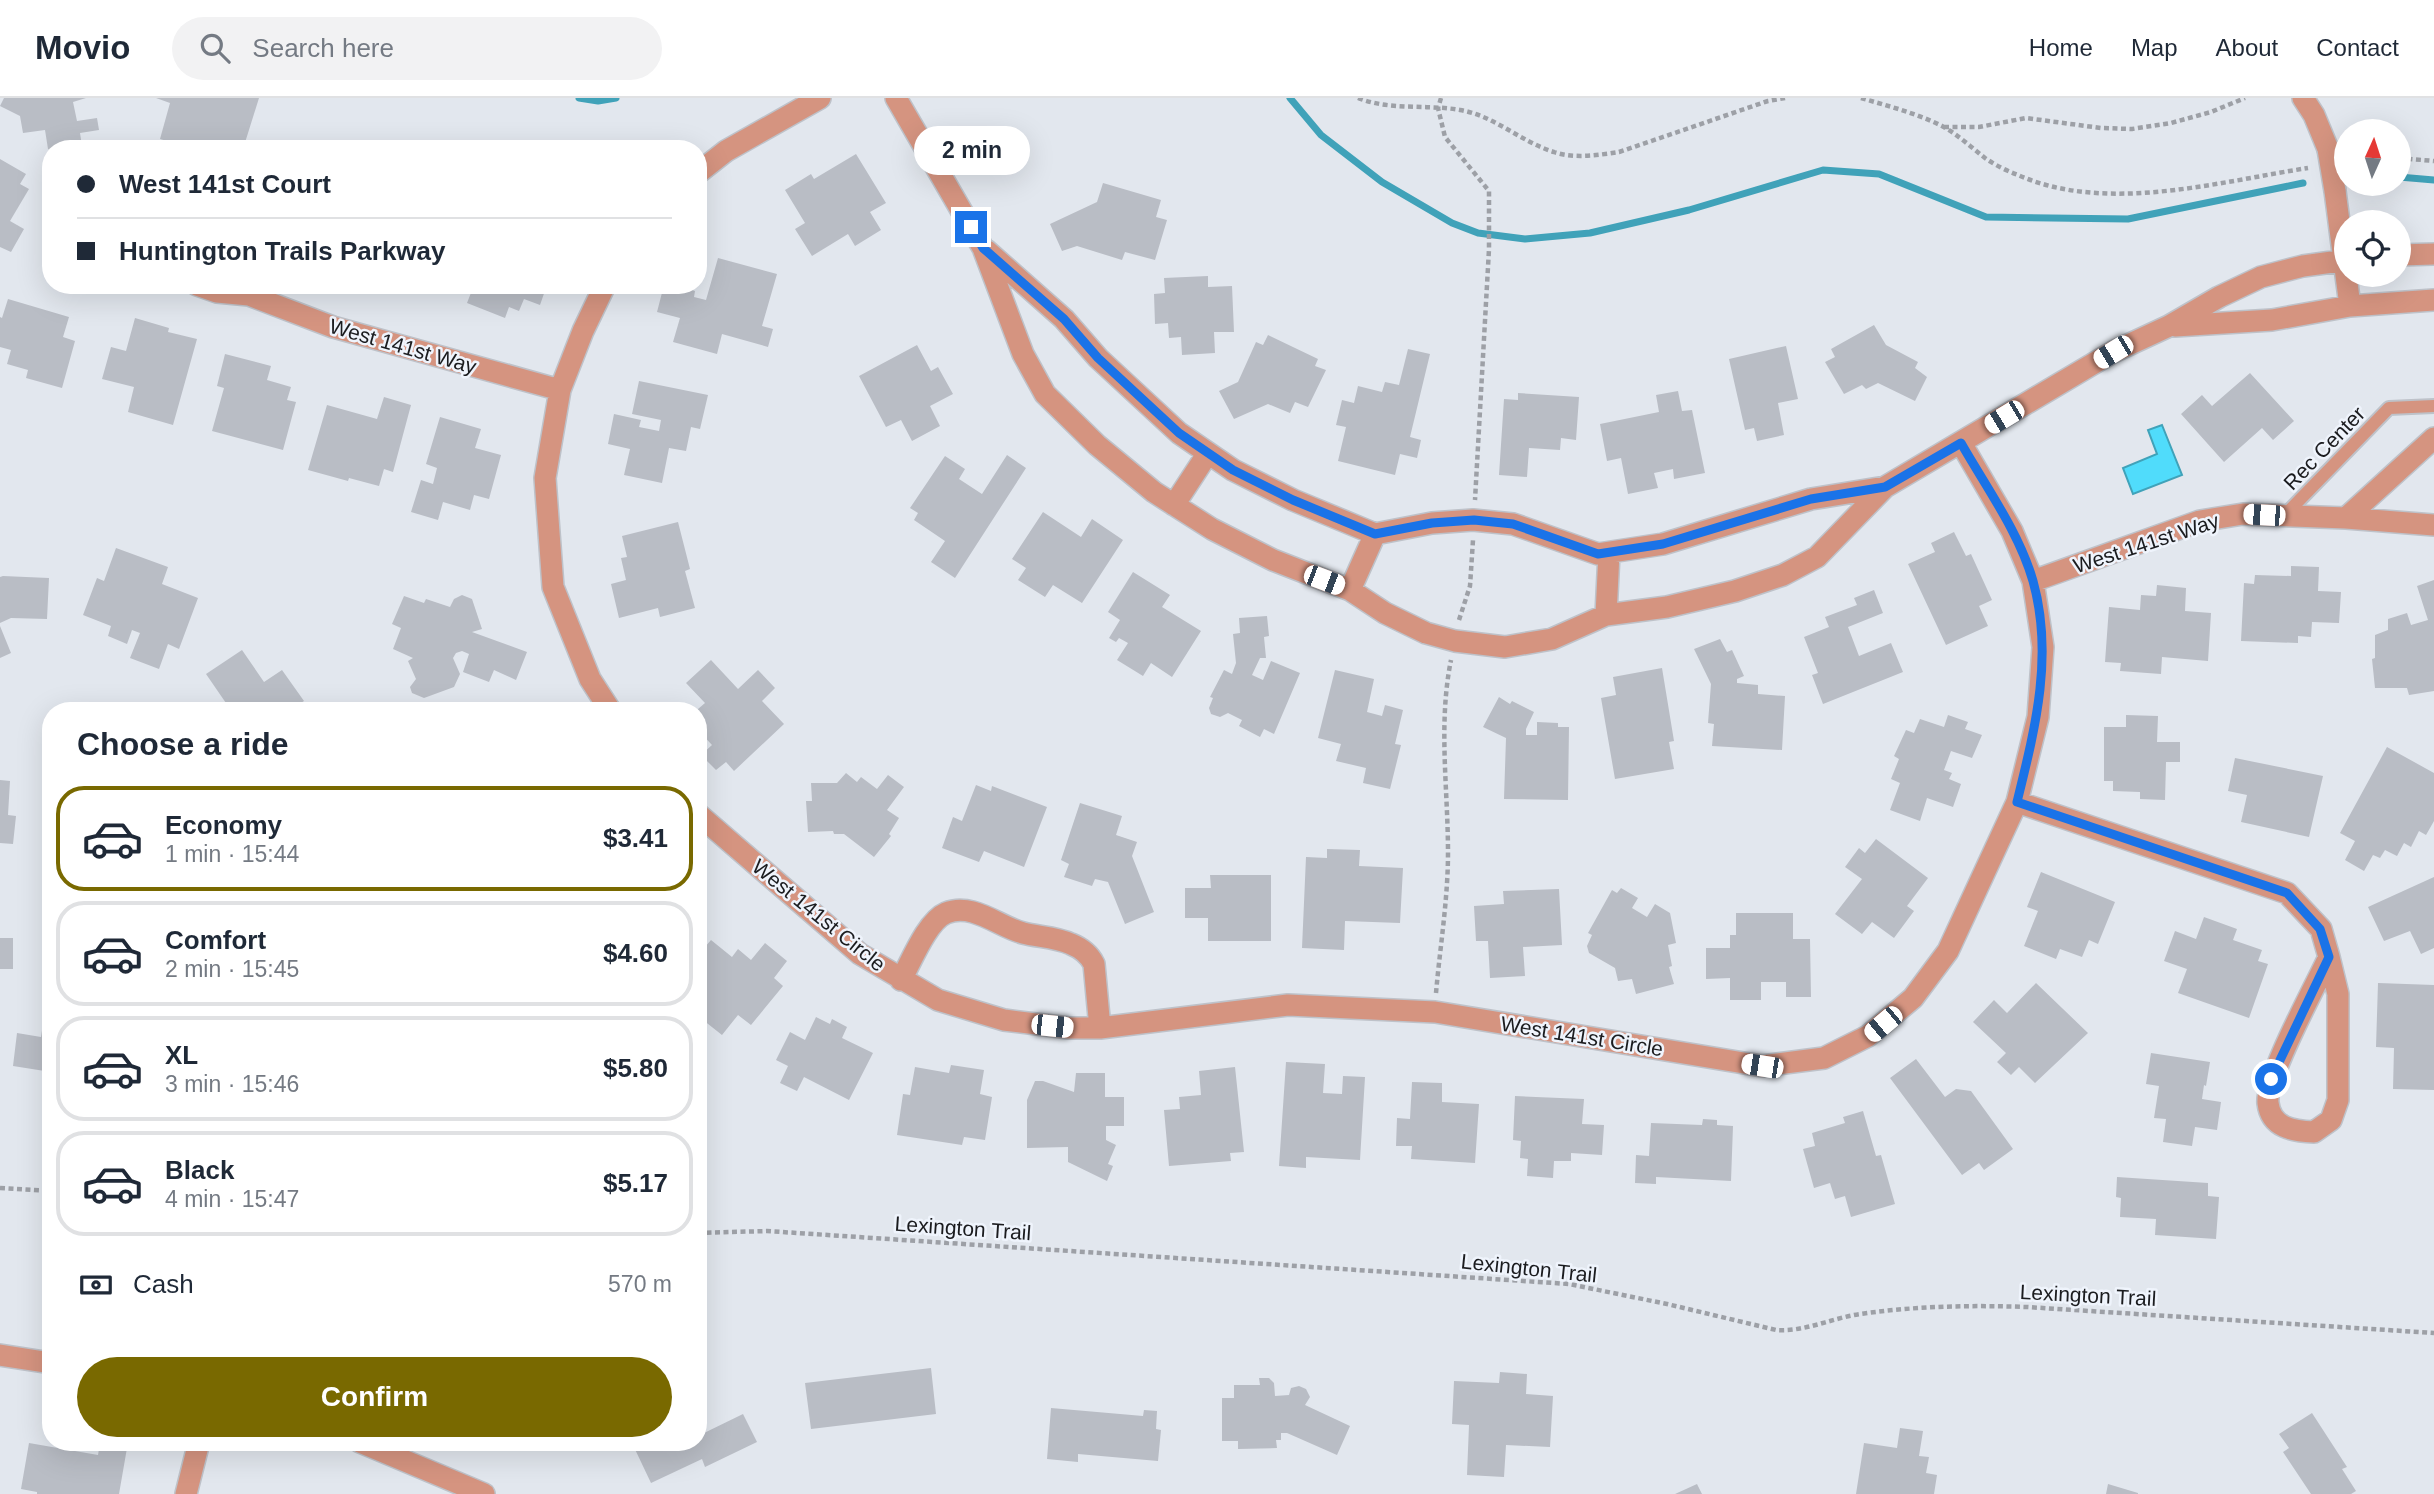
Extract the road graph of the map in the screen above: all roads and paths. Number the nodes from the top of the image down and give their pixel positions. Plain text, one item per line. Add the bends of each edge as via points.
1 (820, 98) edge
2 (896, 98) edge
3 (1358, 98) edge
4 (1441, 98) edge
5 (1785, 98) edge
6 (1861, 98) edge
7 (2245, 98) edge
8 (2303, 98) edge
9 (1438, 108) junction
10 (1944, 127) junction
11 (2412, 159) edge
12 (2434, 161) edge
13 (707, 166) edge
14 (2308, 169) dead end
15 (2338, 210) edge
16 (983, 248) junction
17 (1489, 248) dead end
18 (2434, 254) edge
19 (2411, 255) edge
20 (2334, 262) edge
21 (2348, 287) edge
22 (255, 294) edge
23 (601, 294) edge
24 (2434, 300) edge
25 (2350, 306) junction
26 (2169, 326) junction
27 (559, 390) junction
28 (2434, 406) edge
29 (2434, 438) edge
30 (1961, 443) junction
31 (1208, 453) junction
32 (1885, 487) junction
33 (1174, 505) junction
34 (2284, 516) junction
35 (2346, 518) junction
36 (2434, 525) edge
37 (1375, 534) junction
38 (1609, 553) junction
39 (2033, 581) junction
40 (1350, 590) junction
41 (1606, 615) junction
42 (605, 702) edge
43 (2017, 802) junction
44 (707, 822) edge
45 (2329, 957) junction
46 (901, 980) junction
47 (1100, 1028) junction
48 (0, 1188) edge
49 (42, 1190) edge
50 (707, 1233) edge
51 (2434, 1333) edge
52 (0, 1355) edge
53 (42, 1362) edge
54 (198, 1451) edge
55 (381, 1451) edge
56 (186, 1494) edge
57 (484, 1494) edge

1 - 13 street
2 - 16 street
3 - 9 path
4 - 9 path
5 - 9 path via 1597,156 1557,153 1482,116
6 - 10 path
7 - 10 path via 2171,123 2132,129 2025,118 1979,127
8 - 15 street, bridge via 2328,149
9 - 17 path via 1445,137 1489,191
10 - 14 path via 1988,160 2018,175 2086,194 2173,190
11 - 12 path
16 - 31 street via 1064,319 1136,394
16 - 33 street via 1023,354 1045,394 1097,445
18 - 19 street
20 - 26 street via 2261,277
21 - 25 street
22 - 27 street, West 141st Way via 333,327
23 - 27 street
24 - 25 street
25 - 26 street via 2272,320
26 - 30 street via 2113,352
27 - 42 street via 544,478 553,587 590,679
28 - 34 lane, Rec Center via 2389,408
29 - 35 street
30 - 32 street
30 - 39 street, West 141st Circle via 2012,531
31 - 33 street
31 - 37 street via 1293,500
32 - 38 street via 1811,499 1663,544
32 - 41 street via 1817,557 1783,575 1667,607
33 - 40 street via 1273,560
34 - 35 street, West 141st Way
34 - 39 street, West 141st Way via 2243,514 2200,521
35 - 36 street, West 141st Way
37 - 38 street via 1474,520 1513,524 1598,554
37 - 40 street
38 - 41 street
39 - 43 street, West 141st Circle via 2043,647 2038,717
40 - 41 street via 1426,633 1505,647 1552,639
43 - 45 street via 2287,893 2320,929
43 - 47 street, West 141st Circle via 1948,951 1913,998 1868,1036 1824,1058 1762,1066 1434,1012 1288,1005
44 - 46 street, West 141st Circle via 860,954
45 - 45 street via 2271,1079 2268,1103 2275,1121 2291,1131 2314,1132 2330,1120 2338,1100 2338,993
46 - 47 street, West 141st Circle via 938,1000 1004,1020
46 - 47 street via 933,923 947,913 981,915 1020,933 1069,942 1090,956
48 - 49 path
50 - 51 path, Lexington Trail via 767,1231 1569,1284 1791,1331 1858,1315 1967,1305
52 - 53 street
54 - 56 street
55 - 57 street

